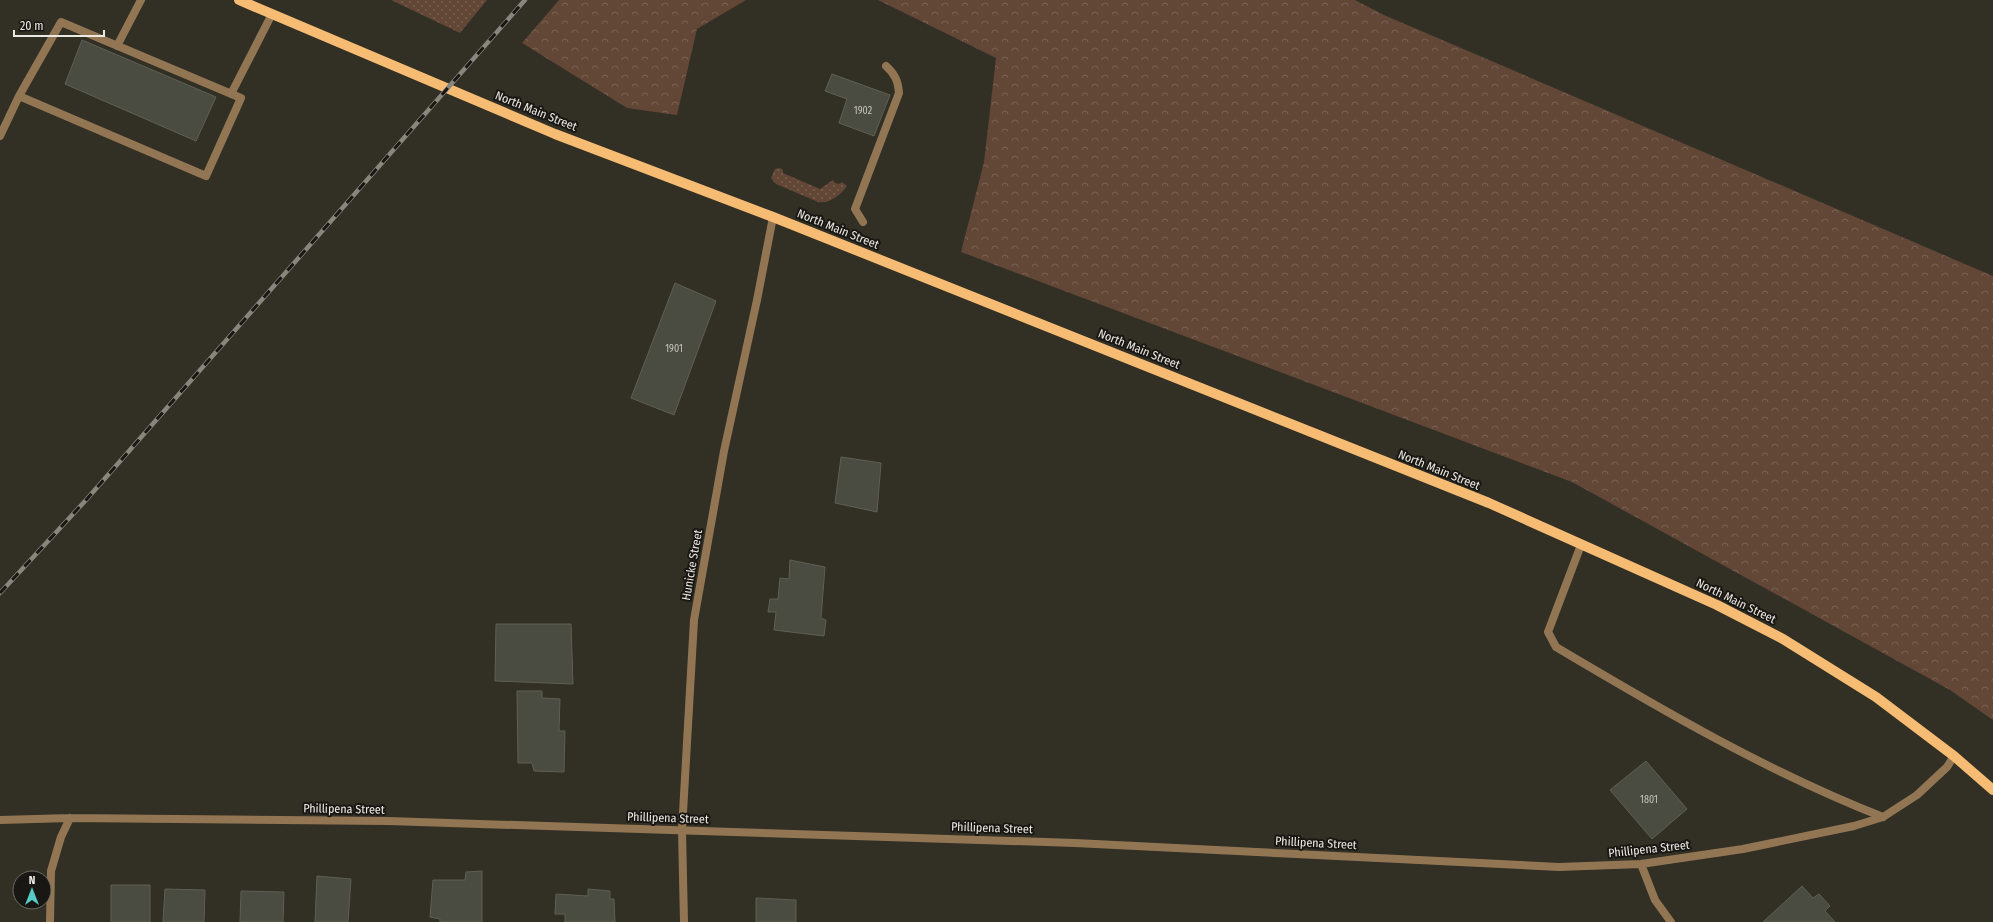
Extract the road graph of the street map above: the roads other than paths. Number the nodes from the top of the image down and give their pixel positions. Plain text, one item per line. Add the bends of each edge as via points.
1 (141, 0) edge
2 (239, 0) edge
3 (272, 14) junction
4 (117, 46) junction
5 (886, 66) dead end
6 (231, 94) junction
7 (20, 96) junction
8 (0, 136) edge
9 (773, 217) junction
10 (863, 222) dead end
11 (1581, 545) junction
12 (1954, 756) junction
13 (1993, 790) edge
14 (1883, 817) junction
15 (70, 818) junction
16 (0, 820) edge
17 (682, 830) junction
18 (1641, 864) junction
19 (50, 922) edge
20 (684, 922) edge
21 (1671, 922) edge

1 - 4 street
2 - 3 main road, North Main Street
3 - 6 street
3 - 9 main road, North Main Street via 555,134
4 - 6 street
4 - 7 street via 61,22
5 - 10 street via 894,73 899,83 899,93 855,209
6 - 7 street via 241,98 206,176
7 - 8 street
9 - 11 main road, North Main Street via 1481,500
9 - 17 street, Hunicke Street via 724,451 694,620
11 - 12 main road, North Main Street via 1717,605 1783,639 1876,697
11 - 14 street via 1548,632 1556,647 1719,741 1798,782
12 - 13 main road, North Main Street
12 - 14 street, Phillipena Street via 1947,767 1917,795
14 - 18 street, Phillipena Street via 1854,826 1743,849
15 - 16 street, Phillipena Street
15 - 17 street, Phillipena Street via 388,821
15 - 19 street via 61,837 51,871
17 - 18 street, Phillipena Street via 1075,843 1559,867
17 - 20 street, Hunicke Street
18 - 21 street via 1655,900

